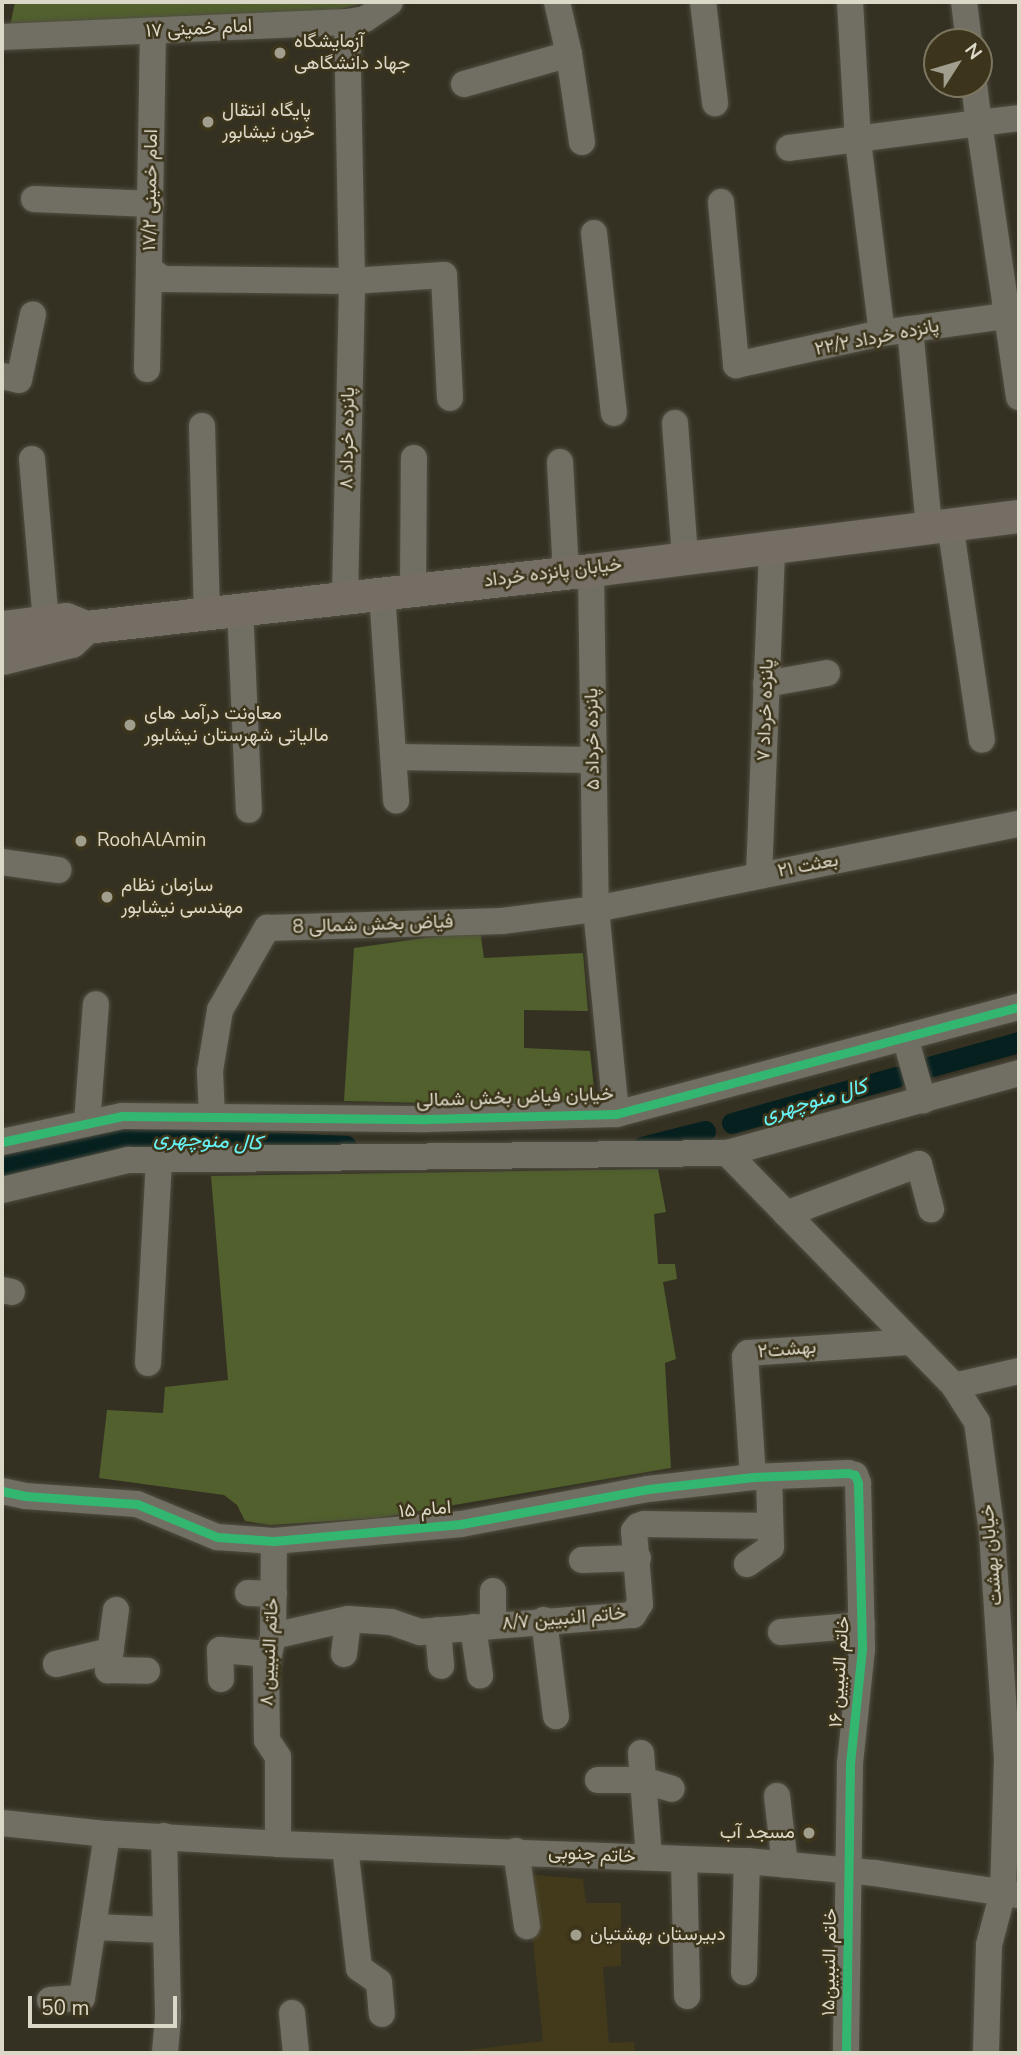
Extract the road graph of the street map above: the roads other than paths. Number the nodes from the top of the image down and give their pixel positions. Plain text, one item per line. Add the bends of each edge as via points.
1 (390, 2) edge
2 (558, 2) edge
3 (703, 2) edge
4 (850, 2) edge
5 (964, 2) edge
6 (347, 22) junction
7 (967, 28) edge
8 (153, 31) junction
9 (2, 37) edge
10 (569, 54) junction
11 (464, 84) dead end
12 (976, 98) edge
13 (715, 103) dead end
14 (1019, 118) edge
15 (979, 123) junction
16 (858, 141) junction
17 (583, 142) dead end
18 (789, 148) dead end
19 (34, 199) dead end
20 (721, 202) dead end
21 (151, 204) junction
22 (594, 233) dead end
23 (149, 269) junction
24 (352, 281) junction
25 (33, 314) dead end
26 (1013, 315) edge
27 (910, 329) junction
28 (882, 333) junction
29 (147, 369) dead end
30 (2, 376) edge
31 (1019, 397) edge
32 (450, 398) dead end
33 (614, 413) dead end
34 (675, 422) dead end
35 (202, 426) dead end
36 (414, 458) dead end
37 (32, 459) dead end
38 (560, 462) dead end
39 (1019, 516) edge
40 (940, 525) junction
41 (772, 545) junction
42 (685, 557) junction
43 (578, 571) junction
44 (398, 591) junction
45 (345, 596) junction
46 (240, 607) junction
47 (207, 612) junction
48 (46, 622) junction
49 (2, 627) edge
50 (86, 627) junction
51 (2, 658) edge
52 (827, 673) dead end
53 (766, 684) junction
54 (982, 740) dead end
55 (394, 757) junction
56 (593, 760) junction
57 (396, 801) dead end
58 (249, 810) dead end
59 (1019, 824) edge
60 (2, 862) edge
61 (58, 870) dead end
62 (759, 875) junction
63 (596, 909) junction
64 (96, 1004) dead end
65 (1019, 1006) edge
66 (905, 1037) junction
67 (1019, 1073) edge
68 (923, 1100) junction
69 (616, 1114) junction
70 (212, 1117) junction
71 (427, 1119) junction
72 (87, 1124) junction
73 (2, 1142) edge
74 (727, 1153) junction
75 (425, 1158) junction
76 (159, 1160) junction
77 (2, 1190) edge
78 (931, 1209) dead end
79 (786, 1214) junction
80 (910, 1342) junction
81 (148, 1363) dead end
82 (1019, 1371) edge
83 (954, 1386) junction
84 (855, 1475) joint
85 (761, 1477) junction
86 (2, 1491) edge
87 (770, 1526) junction
88 (274, 1541) junction
89 (638, 1558) junction
90 (582, 1560) dead end
91 (747, 1564) dead end
92 (494, 1591) dead end
93 (116, 1610) dead end
94 (360, 1613) junction
95 (544, 1620) junction
96 (862, 1625) junction
97 (483, 1626) junction
98 (438, 1630) junction
99 (780, 1632) dead end
100 (110, 1651) junction
101 (344, 1654) dead end
102 (273, 1656) junction
103 (56, 1664) dead end
104 (441, 1666) dead end
105 (147, 1671) dead end
106 (480, 1675) dead end
107 (221, 1679) dead end
108 (556, 1716) dead end
109 (641, 1753) dead end
110 (1013, 1758) edge
111 (598, 1780) dead end
112 (643, 1780) junction
113 (672, 1789) dead end
114 (777, 1796) dead end
115 (2, 1823) edge
116 (107, 1834) junction
117 (164, 1836) junction
118 (278, 1844) junction
119 (345, 1847) junction
120 (516, 1851) junction
121 (649, 1857) junction
122 (684, 1859) junction
123 (747, 1861) junction
124 (785, 1865) junction
125 (849, 1871) junction
126 (1011, 1894) edge
127 (527, 1926) dead end
128 (94, 1927) junction
129 (166, 1930) junction
130 (744, 1972) dead end
131 (687, 1996) dead end
132 (50, 2000) dead end
133 (292, 2013) dead end
134 (382, 2014) dead end
135 (164, 2053) edge
136 (296, 2053) edge
137 (846, 2053) edge
138 (986, 2053) edge

1 - 6 street, امام خمینی ۱۷ via 365,19
2 - 10 street
3 - 13 street
4 - 16 street
5 - 7 street
6 - 8 street, امام خمینی ۱۷
6 - 24 street, پانزده خرداد ۸
8 - 9 street, امام خمینی ۱۷
8 - 21 street, امام خمینی ۱۷/۲
10 - 11 street
10 - 17 street
12 - 15 street
14 - 15 street
15 - 16 street
15 - 26 street
16 - 18 street
16 - 28 street
19 - 21 street
20 - 28 street, پانزده خرداد ۲۲/۲ via 736,365
21 - 23 street, امام خمینی ۱۷/۲
22 - 33 street
23 - 24 street, امام خمینی ۱۷/۲ via 163,279
23 - 29 street
24 - 32 street, امام خمینی ۱۷/۲ via 444,275
24 - 45 street, پانزده خرداد ۸
25 - 30 street via 19,380
26 - 27 street, پانزده خرداد ۲۲/۲
26 - 31 street
27 - 28 street, پانزده خرداد ۲۲/۲
27 - 40 street
34 - 42 street
35 - 47 street
36 - 44 street
37 - 48 street
38 - 43 street, پانزده خرداد ۵
39 - 40 main road, خیابان پانزده خرداد
40 - 41 main road, خیابان پانزده خرداد
40 - 54 street
41 - 42 main road, خیابان پانزده خرداد
41 - 53 street, پانزده خرداد ۷
42 - 43 main road, خیابان پانزده خرداد
43 - 44 main road, خیابان پانزده خرداد
43 - 56 street, پانزده خرداد ۵
44 - 45 main road, خیابان پانزده خرداد
44 - 55 street
45 - 46 main road, خیابان پانزده خرداد
46 - 47 main road, خیابان پانزده خرداد
46 - 58 street
47 - 50 main road, خیابان پانزده خرداد
48 - 49 main road, خیابان پانزده خرداد
48 - 50 main road, خیابان پانزده خرداد via 66,620
50 - 51 main road, خیابان پانزده خرداد via 71,641
52 - 53 street
53 - 62 street, پانزده خرداد ۷
55 - 56 street
55 - 57 street
56 - 63 street, پانزده خرداد ۵
59 - 62 street, بعثت ۲۱
60 - 61 street
62 - 63 street, بعثت ۲۱
63 - 69 street, پانزده خرداد ۵
63 - 70 street, فیاض بخش شمالی 8 via 502,921 267,928 220,1010 210,1071
64 - 72 street
65 - 66 street, خیابان فیاض بخش شمالی
66 - 68 street
66 - 69 street, خیابان فیاض بخش شمالی
67 - 68 street
68 - 74 street
69 - 71 street, خیابان فیاض بخش شمالی
70 - 71 street, خیابان فیاض بخش شمالی
70 - 72 street, خیابان فیاض بخش شمالی via 122,1116
71 - 75 street
72 - 73 street, خیابان فیاض بخش شمالی
74 - 75 street
74 - 79 street, خیابان بهشت
75 - 76 street
76 - 77 street via 128,1160
76 - 81 street
78 - 79 street via 919,1164
79 - 80 street, خیابان بهشت
80 - 83 street, خیابان بهشت
80 - 85 street, بهشت۲ via 748,1353
82 - 83 street
83 - 110 street, خیابان بهشت via 977,1422
84 - 85 street, امام ۱۵
84 - 96 street, خاتم النبیین ۱۶
85 - 87 street
85 - 88 street, امام ۱۵ via 648,1489 461,1524
86 - 88 street, امام ۱۵ via 137,1504 217,1537
87 - 89 street, خاتم النبیین ۸/۷ via 644,1524 634,1531
87 - 91 street via 771,1547
88 - 102 street, خاتم النبیین ۸ via 261,1594
89 - 90 street
89 - 95 street, خاتم النبیین ۸/۷ via 640,1604 633,1615
92 - 97 street
93 - 100 street
94 - 98 street, خاتم النبیین ۸/۷ via 420,1632
94 - 101 street
94 - 102 street, خاتم النبیین ۸/۷
95 - 97 street, خاتم النبیین ۸/۷
95 - 108 street
96 - 99 street
96 - 125 street, خاتم النبیین ۱۶ via 850,1764
97 - 98 street, خاتم النبیین ۸/۷
97 - 106 street
98 - 104 street
100 - 103 street
100 - 105 street via 108,1670
102 - 107 street, خاتم النبیین ۸/۷ via 220,1650
102 - 118 street, خاتم النبیین ۸ via 267,1740 288,1776
109 - 112 street
110 - 126 street, خیابان بهشت
111 - 112 street
112 - 113 street
112 - 121 street
114 - 124 street
115 - 116 street, خاتم جنوبی
116 - 117 street, خاتم جنوبی
116 - 128 street
117 - 118 street, خاتم جنوبی
117 - 129 street
118 - 119 street, خاتم جنوبی
119 - 120 street, خاتم جنوبی
119 - 134 street via 359,1968 379,1982
120 - 121 street, خاتم جنوبی
120 - 127 street
121 - 122 street, خاتم جنوبی
122 - 123 street, خاتم جنوبی
122 - 131 street
123 - 124 street, خاتم جنوبی
123 - 130 street
124 - 125 street, خاتم جنوبی
125 - 126 street, خاتم جنوبی
125 - 137 street, خاتم النببین۱۵
126 - 138 street, خیابان بهشت via 989,1945
128 - 129 street
128 - 132 street via 82,1998
129 - 135 street
133 - 136 street

